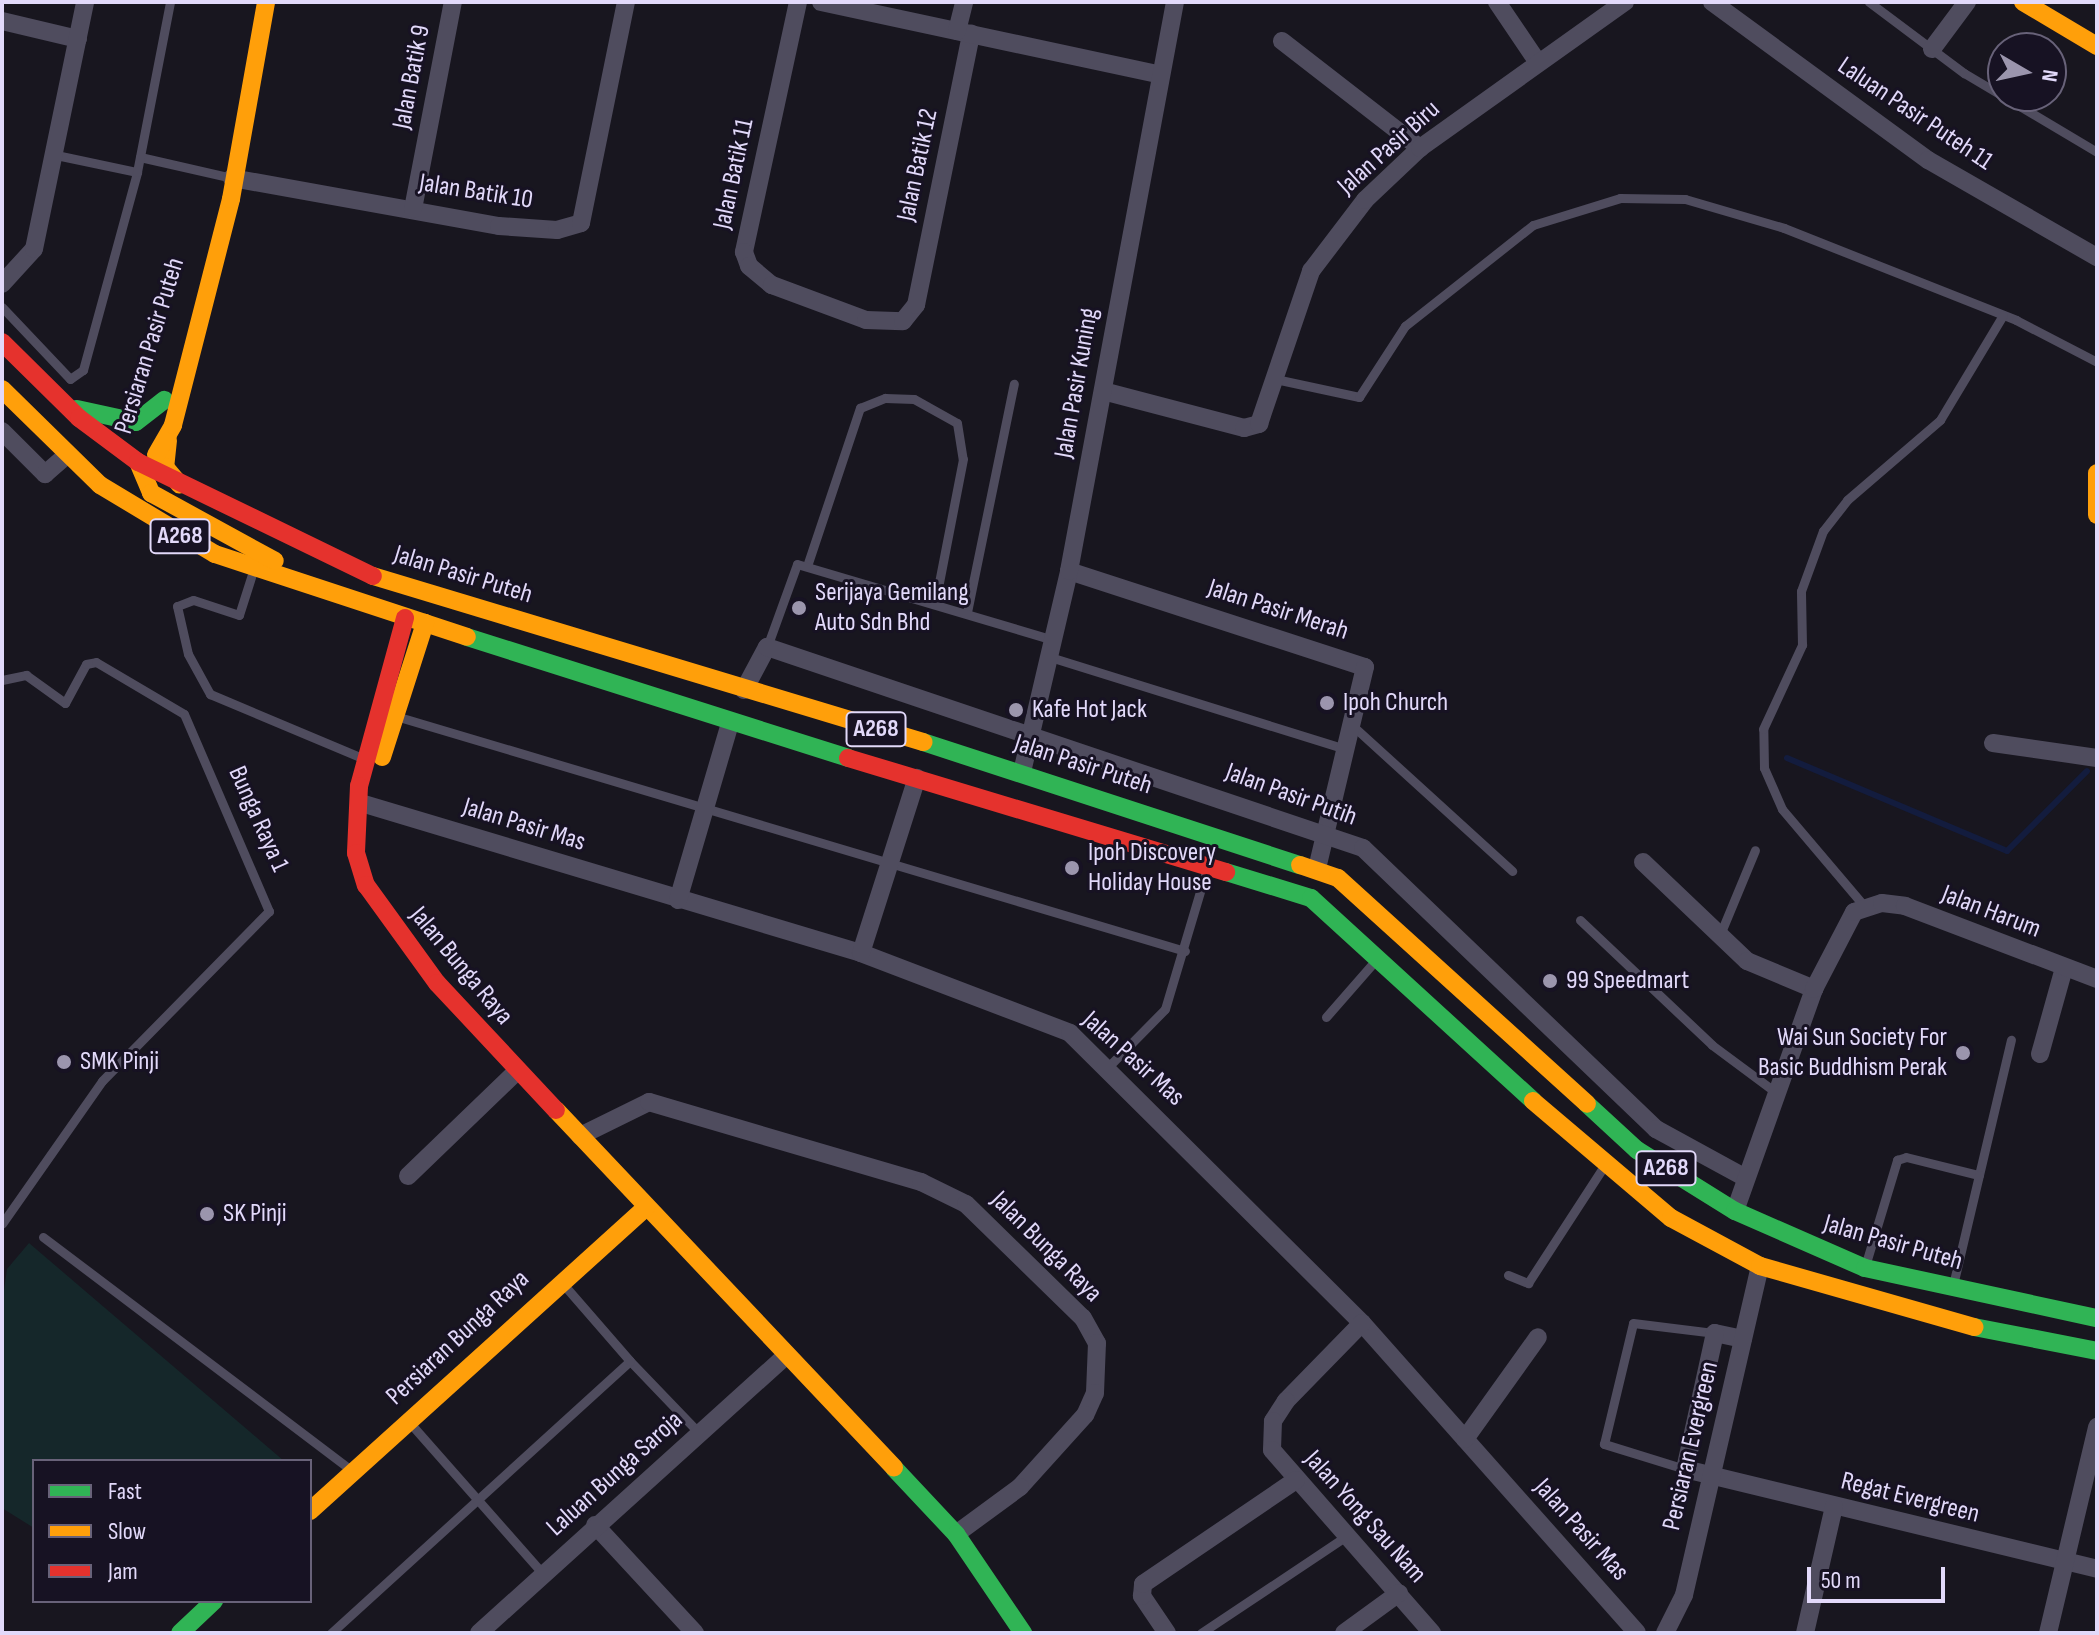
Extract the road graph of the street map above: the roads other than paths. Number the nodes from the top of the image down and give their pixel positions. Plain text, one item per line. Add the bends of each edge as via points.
1 (85, 2) edge
2 (170, 2) edge
3 (266, 2) edge
4 (453, 2) edge
5 (626, 2) edge
6 (798, 2) edge
7 (821, 2) edge
8 (964, 2) edge
9 (1175, 2) edge
10 (1497, 2) edge
11 (1625, 2) edge
12 (1712, 2) edge
13 (1869, 2) edge
14 (1967, 2) edge
15 (2023, 2) edge
16 (2, 21) edge
17 (964, 33) junction
18 (78, 39) junction
19 (1282, 41) dead end
20 (2097, 46) edge
21 (1932, 49) junction
22 (1537, 61) junction
23 (1158, 74) junction
24 (1420, 148) junction
25 (2097, 152) edge
26 (56, 155) junction
27 (140, 157) junction
28 (137, 172) junction
29 (232, 178) junction
30 (413, 209) junction
31 (2097, 257) edge
32 (2, 284) edge
33 (916, 305) joint
34 (2, 307) edge
35 (2003, 315) junction
36 (2, 342) edge
37 (2097, 362) edge
38 (1280, 380) junction
39 (1014, 384) dead end
40 (2, 389) edge
41 (1103, 391) junction
42 (164, 400) junction
43 (65, 405) junction
44 (27, 413) junction
45 (2, 431) edge
46 (168, 440) junction
47 (68, 454) junction
48 (138, 462) junction
49 (2097, 473) edge
50 (180, 485) junction
51 (2097, 515) edge
52 (342, 566) junction
53 (807, 566) junction
54 (254, 568) junction
55 (1069, 571) junction
56 (311, 588) junction
57 (433, 593) junction
58 (935, 603) junction
59 (967, 612) junction
60 (415, 617) junction
61 (767, 647) junction
62 (1052, 649) junction
63 (2, 680) edge
64 (744, 690) junction
65 (399, 717) junction
66 (730, 723) junction
67 (1354, 727) junction
68 (1030, 732) junction
69 (1993, 743) dead end
70 (1348, 750) junction
71 (2097, 758) edge
72 (366, 759) junction
73 (1022, 772) junction
74 (917, 778) junction
75 (361, 803) junction
76 (705, 806) junction
77 (1326, 834) junction
78 (1755, 850) dead end
79 (893, 862) junction
80 (1643, 862) dead end
81 (1208, 865) junction
82 (1317, 869) junction
83 (1512, 871) dead end
84 (678, 900) junction
85 (1865, 907) junction
86 (1580, 920) dead end
87 (1719, 937) junction
88 (1185, 951) junction
89 (861, 953) junction
90 (1380, 956) junction
91 (2064, 968) junction
92 (1398, 972) junction
93 (2096, 977) edge
94 (1513, 988) junction
95 (1814, 989) junction
96 (1489, 1015) junction
97 (1326, 1017) dead end
98 (2011, 1040) dead end
99 (2040, 1054) dead end
100 (1110, 1065) junction
101 (517, 1071) junction
102 (1774, 1091) junction
103 (580, 1136) junction
104 (1604, 1166) junction
105 (1979, 1175) junction
106 (408, 1176) dead end
107 (1746, 1178) junction
108 (646, 1207) junction
109 (1735, 1211) junction
110 (2, 1224) edge
111 (43, 1237) dead end
112 (1760, 1266) junction
113 (1865, 1268) junction
114 (1508, 1275) dead end
115 (560, 1280) junction
116 (1952, 1288) junction
117 (2097, 1318) edge
118 (1362, 1323) junction
119 (1715, 1333) junction
120 (1538, 1337) dead end
121 (1743, 1339) junction
122 (2097, 1351) edge
123 (787, 1355) junction
124 (630, 1361) junction
125 (407, 1420) junction
126 (2097, 1427) edge
127 (699, 1433) junction
128 (1465, 1439) junction
129 (1685, 1469) junction
130 (353, 1471) junction
131 (1711, 1475) junction
132 (1296, 1480) junction
133 (479, 1501) junction
134 (1834, 1506) junction
135 (312, 1509) edge
136 (595, 1525) junction
137 (956, 1534) junction
138 (1348, 1535) junction
139 (2065, 1563) junction
140 (2097, 1569) edge
141 (543, 1574) junction
142 (1399, 1593) junction
143 (212, 1603) edge
144 (180, 1633) edge
145 (331, 1633) edge
146 (479, 1633) edge
147 (695, 1633) edge
148 (1023, 1633) edge
149 (1167, 1633) edge
150 (1201, 1633) edge
151 (1344, 1633) edge
152 (1432, 1633) edge
153 (1637, 1633) edge
154 (1665, 1633) edge
155 (1805, 1633) edge
156 (2048, 1633) edge

1 - 18 street
2 - 27 lane
3 - 29 main road, Persiaran Pasir Puteh
4 - 30 street, Jalan Batik 9
5 - 30 street, Jalan Batik 10 via 581,223 557,230 499,226
6 - 33 street, Jalan Batik 11 via 744,252 749,266 772,285 866,320 903,321
7 - 17 street
8 - 17 street, Jalan Batik 12
9 - 23 street, Jalan Pasir Kuning
10 - 22 street
11 - 22 street, Jalan Pasir Biru
12 - 31 street, Laluan Pasir Puteh 11 via 1928,160
13 - 21 lane
14 - 21 street
15 - 20 main road
16 - 18 street
17 - 23 street
17 - 33 street, Jalan Batik 12
18 - 26 street
19 - 24 street
21 - 25 lane
22 - 24 street, Jalan Pasir Biru
23 - 41 street, Jalan Pasir Kuning
24 - 38 street, Jalan Pasir Biru via 1365,200 1311,271
26 - 28 lane
26 - 32 street via 34,249
27 - 28 lane
27 - 29 lane, Jalan Batik 10
28 - 34 lane via 83,370 70,379
29 - 30 street, Jalan Batik 10
29 - 42 main road, Persiaran Pasir Puteh
29 - 46 main road, Persiaran Pasir Puteh
35 - 37 lane
35 - 38 lane via 1784,228 1685,199 1620,198 1533,225 1405,326 1359,397
35 - 85 lane via 1940,420 1847,500 1823,531 1801,591 1802,645 1763,729 1764,768 1782,809
36 - 43 main road, Jalan Pasir Puteh / A268
38 - 41 street, Jalan Pasir Biru via 1267,416 1244,428
39 - 59 lane
40 - 44 main road, A268
41 - 55 street, Jalan Pasir Kuning
42 - 43 main road via 136,422
42 - 48 main road, Persiaran Pasir Puteh
43 - 48 main road, Jalan Pasir Puteh / A268
44 - 47 main road, A268
44 - 48 main road via 109,466 127,470
45 - 47 street via 45,474
46 - 48 main road, Persiaran Pasir Puteh
46 - 50 main road via 165,467
47 - 54 main road, A268 via 145,518
48 - 50 main road, Jalan Pasir Puteh / A268
48 - 56 main road via 151,493
49 - 51 main road
50 - 52 main road, Jalan Pasir Puteh / A268
52 - 57 main road, Jalan Pasir Puteh / A268
52 - 60 main road
53 - 58 lane
53 - 58 lane via 860,408 885,398 914,399 957,423 963,459
53 - 61 lane via 797,564
54 - 56 main road, A268
54 - 72 lane via 239,615 193,600 177,606 188,654 210,694
55 - 62 street, Jalan Pasir Kuning
55 - 67 street, Jalan Pasir Merah via 1360,663 1366,675
56 - 60 main road, A268
57 - 60 main road
57 - 64 main road, Jalan Pasir Puteh / A268
58 - 59 lane
59 - 62 lane
60 - 65 main road, Jalan Bunga Raya
60 - 66 main road, A268
60 - 72 main road, Jalan Bunga Raya
61 - 64 street
61 - 68 street, Jalan Pasir Putih
62 - 68 street, Jalan Pasir Kuning
62 - 70 lane
63 - 110 lane, Bunga Raya 1 via 26,675 65,703 86,664 96,662 184,714 269,911 102,1081
64 - 73 main road, Jalan Pasir Puteh / A268
65 - 75 main road, Jalan Bunga Raya
65 - 76 lane
66 - 74 main road, A268
66 - 76 street
67 - 70 street, Jalan Pasir Merah
67 - 83 lane
68 - 73 street, Jalan Pasir Kuning
68 - 77 street, Jalan Pasir Putih
69 - 71 street
70 - 77 street, Jalan Pasir Merah
72 - 75 main road, Jalan Bunga Raya
73 - 82 main road, Jalan Pasir Puteh / A268
74 - 79 street
74 - 81 main road, A268
75 - 84 street, Jalan Pasir Mas
75 - 101 main road, Jalan Bunga Raya via 356,853 366,885 437,983
76 - 79 lane
76 - 84 street
77 - 82 street, Jalan Pasir Merah
77 - 94 street, Jalan Pasir Putih via 1363,848
78 - 87 lane
79 - 88 lane
79 - 89 street
80 - 87 street
81 - 88 lane
81 - 90 main road, A268 via 1311,898
82 - 92 main road via 1320,887 1391,949
82 - 96 main road, Jalan Pasir Puteh / A268 via 1350,888
84 - 89 street, Jalan Pasir Mas
85 - 91 street, Jalan Harum via 1905,906
85 - 95 street via 1844,924
86 - 102 lane via 1712,1045
87 - 95 street via 1762,971
88 - 100 lane via 1155,1027
89 - 100 street, Jalan Pasir Mas via 1051,1022
90 - 92 main road, A268
90 - 97 lane
91 - 93 street, Jalan Harum
91 - 99 street
92 - 104 main road, A268
94 - 96 street
94 - 107 street, Jalan Pasir Putih via 1656,1129
95 - 102 street
96 - 109 main road, Jalan Pasir Puteh / A268 via 1637,1150
98 - 105 lane
100 - 118 street, Jalan Pasir Mas
101 - 103 main road, Jalan Bunga Raya
101 - 106 street
102 - 107 street
103 - 108 main road, Jalan Bunga Raya
103 - 137 street, Jalan Bunga Raya via 649,1102 921,1182 966,1204 1083,1318 1097,1343 1097,1371 1085,1415 1020,1487
104 - 112 main road, A268 via 1671,1218
104 - 114 lane via 1528,1283
105 - 113 lane via 1900,1157
105 - 116 lane
107 - 109 street
108 - 115 main road, Persiaran Bunga Raya
108 - 123 main road, Jalan Bunga Raya
109 - 113 main road, Jalan Pasir Puteh / A268
111 - 130 lane
112 - 121 street, Persiaran Evergreen
112 - 122 main road, A268 via 1909,1314
113 - 116 main road, Jalan Pasir Puteh / A268
115 - 124 lane
115 - 125 main road, Persiaran Bunga Raya
116 - 117 main road, Jalan Pasir Puteh / A268
118 - 128 street, Jalan Pasir Mas
118 - 132 street, Jalan Yong Sau Nam via 1273,1421 1272,1450
119 - 121 street
119 - 129 street
119 - 129 lane via 1633,1323 1604,1444
120 - 128 street
121 - 131 street, Persiaran Evergreen
123 - 127 street, Laluan Bunga Saroja
123 - 137 main road, Jalan Bunga Raya
124 - 127 lane
124 - 133 lane
125 - 130 main road, Persiaran Bunga Raya
125 - 133 lane
126 - 139 street
127 - 136 street, Laluan Bunga Saroja
128 - 153 street, Jalan Pasir Mas
129 - 131 street, Regat Evergreen
130 - 135 main road, Persiaran Bunga Raya
131 - 134 street, Regat Evergreen
131 - 154 street, Persiaran Evergreen via 1681,1607
132 - 138 street, Jalan Yong Sau Nam
132 - 149 street via 1141,1589
133 - 141 lane
133 - 145 lane
134 - 139 street, Regat Evergreen
134 - 155 street
136 - 141 street, Laluan Bunga Saroja
136 - 147 street
137 - 148 main road, Jalan Bunga Raya
138 - 142 street, Jalan Yong Sau Nam
138 - 150 lane
139 - 140 street, Regat Evergreen
139 - 156 street
141 - 146 street, Laluan Bunga Saroja
142 - 151 street
142 - 152 street, Jalan Yong Sau Nam
143 - 144 main road

